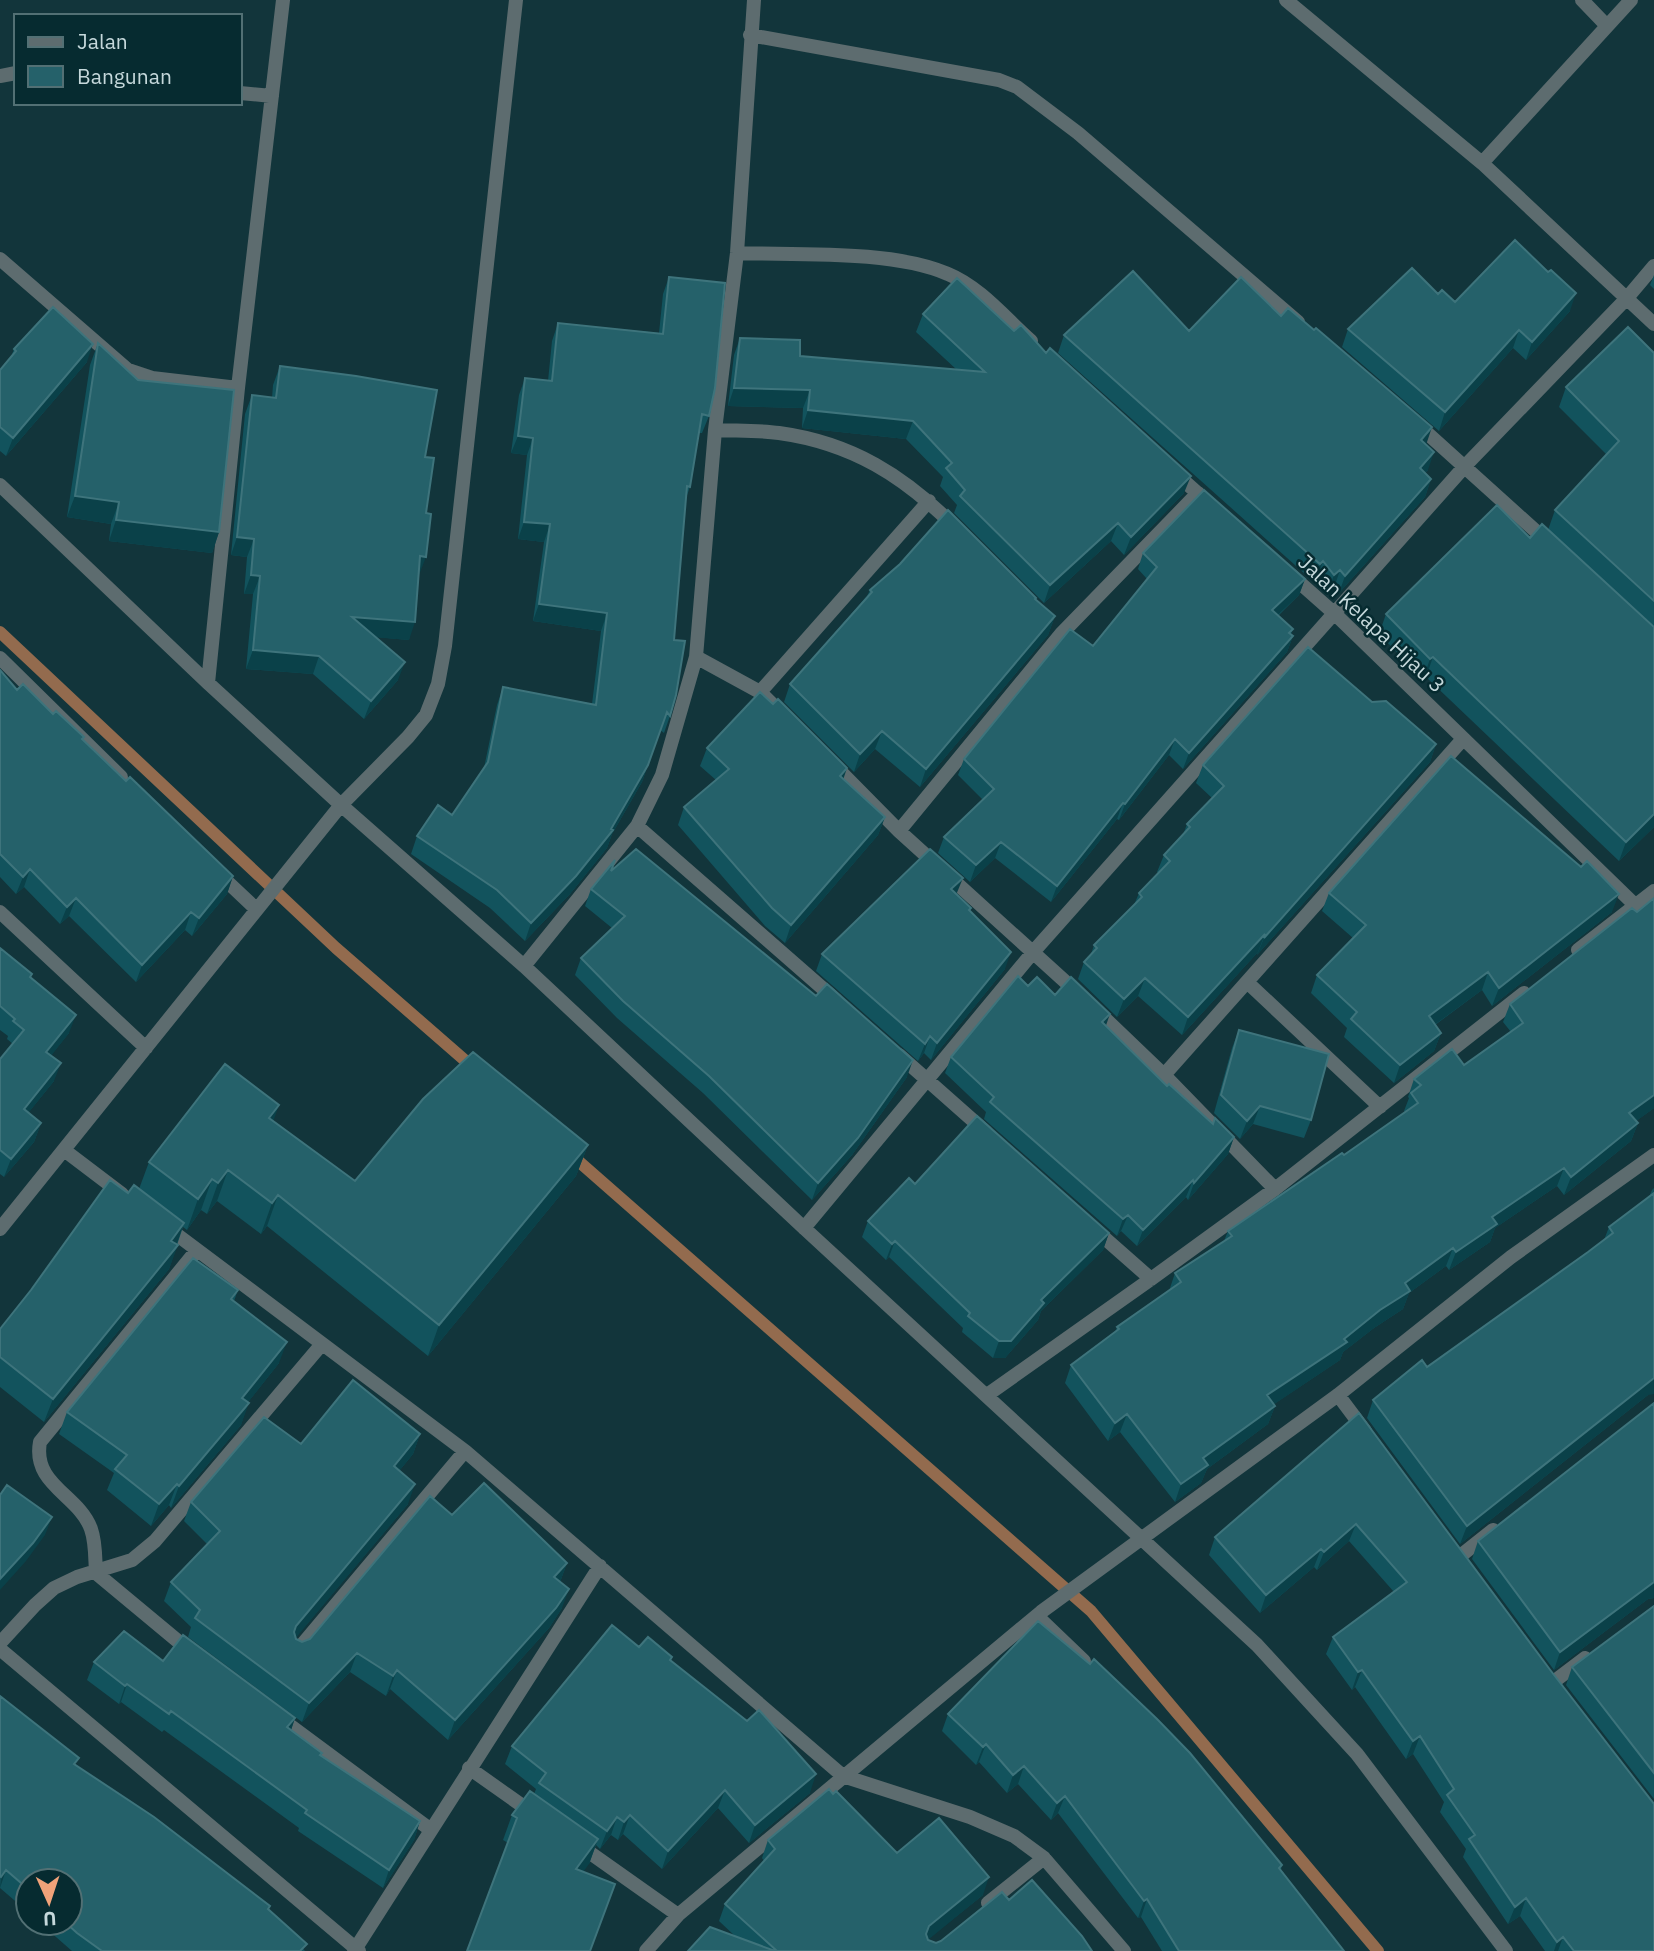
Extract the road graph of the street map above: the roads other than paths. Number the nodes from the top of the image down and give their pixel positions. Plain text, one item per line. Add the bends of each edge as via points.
1 (283, 0) edge
2 (516, 0) edge
3 (754, 0) edge
4 (1286, 0) edge
5 (1582, 0) edge
6 (1631, 0) edge
7 (1607, 26) junction
8 (750, 35) junction
9 (242, 93) edge
10 (272, 96) junction
11 (1482, 163) junction
12 (737, 253) junction
13 (0, 259) edge
14 (1654, 267) edge
15 (1627, 298) junction
16 (1654, 324) edge
17 (1308, 331) edge
18 (1037, 347) edge
19 (238, 388) junction
20 (1402, 412) edge
21 (715, 430) junction
22 (1168, 466) edge
23 (1465, 466) junction
24 (0, 485) edge
25 (1198, 493) junction
26 (929, 501) junction
27 (1227, 519) edge
28 (967, 539) edge
29 (1564, 557) edge
30 (1276, 562) edge
31 (1335, 614) junction
32 (696, 657) junction
33 (0, 658) edge
34 (208, 683) junction
35 (760, 692) junction
36 (779, 711) edge
37 (1463, 738) junction
38 (825, 757) edge
39 (128, 784) edge
40 (341, 805) junction
41 (637, 826) junction
42 (900, 831) junction
43 (206, 861) edge
44 (1654, 891) edge
45 (1635, 905) junction
46 (256, 909) junction
47 (0, 912) edge
48 (1034, 951) junction
49 (1571, 956) edge
50 (524, 966) junction
51 (1539, 981) edge
52 (1247, 982) junction
53 (844, 1008) edge
54 (886, 1044) edge
55 (146, 1048) junction
56 (1164, 1075) junction
57 (927, 1080) junction
58 (1380, 1107) junction
59 (999, 1144) edge
60 (64, 1150) junction
61 (1654, 1155) edge
62 (1275, 1189) junction
63 (130, 1200) edge
64 (152, 1216) edge
65 (1080, 1216) edge
66 (804, 1228) junction
67 (0, 1229) edge
68 (197, 1250) junction
69 (1152, 1279) junction
70 (322, 1344) junction
71 (987, 1395) junction
72 (1338, 1395) junction
73 (1370, 1438) edge
74 (465, 1451) junction
75 (1502, 1523) edge
76 (1143, 1537) junction
77 (1459, 1557) edge
78 (600, 1566) junction
79 (96, 1573) junction
80 (1039, 1614) junction
81 (0, 1643) edge
82 (0, 1649) edge
83 (296, 1652) edge
84 (1593, 1652) edge
85 (208, 1664) edge
86 (1097, 1672) edge
87 (1552, 1683) edge
88 (263, 1706) edge
89 (469, 1768) junction
90 (843, 1776) junction
91 (546, 1822) edge
92 (430, 1830) junction
93 (568, 1838) edge
94 (1044, 1858) junction
95 (981, 1909) edge
96 (678, 1915) junction
97 (356, 1950) edge
98 (646, 1951) edge
99 (1124, 1951) edge
100 (1506, 1951) edge

1 - 10 street
2 - 40 street via 438,684 426,715
3 - 8 street
4 - 11 street
5 - 7 street
6 - 7 street
7 - 11 street
8 - 12 street
8 - 17 street via 1017,87 1078,133
9 - 10 street
10 - 19 street
11 - 15 street
12 - 18 street via 879,258 923,265 977,292
12 - 21 street
13 - 19 street via 128,370 152,378
14 - 15 street
15 - 16 street
15 - 23 street
19 - 34 street
20 - 23 street
21 - 26 street via 779,433 851,451 881,466
21 - 32 street
22 - 25 street
23 - 29 street
23 - 31 street
24 - 34 street
25 - 27 street
25 - 42 street via 1057,630
26 - 28 street
26 - 35 street
30 - 31 street, Jalan Kelapa Hijau 3
31 - 37 street, Jalan Kelapa Hijau 3
31 - 48 street
32 - 35 street
32 - 41 street via 662,775
33 - 39 street
34 - 40 street
35 - 36 street
37 - 45 street, Jalan Kelapa Hijau 3
37 - 52 street
38 - 42 street
40 - 46 street
40 - 50 street
41 - 50 street
41 - 53 street
42 - 48 street
43 - 46 street
44 - 45 street
45 - 49 street
46 - 55 street
47 - 55 street
48 - 56 street
48 - 57 street
50 - 66 street
51 - 58 street
52 - 56 street
52 - 58 street
54 - 57 street
55 - 60 street
56 - 62 street
57 - 59 street
57 - 66 street
58 - 62 street
60 - 63 street
60 - 67 street
61 - 72 street via 1511,1257
62 - 69 street
64 - 68 street
65 - 69 street
66 - 71 street
68 - 70 street
68 - 79 street via 40,1442 40,1465 91,1527
69 - 71 street
70 - 74 street
70 - 79 street via 155,1541 132,1560
71 - 76 street
72 - 73 street
72 - 76 street
74 - 78 street
74 - 83 street
75 - 77 street
76 - 80 street
76 - 100 street via 1257,1645 1357,1754
78 - 89 street
78 - 90 street
79 - 81 street via 54,1588
79 - 85 street
80 - 86 street
80 - 90 street
82 - 97 street
84 - 87 street
88 - 92 street
89 - 91 street
89 - 92 street
90 - 94 street via 970,1816 1014,1836
90 - 96 street
92 - 97 street
93 - 96 street
94 - 95 street
94 - 99 street
96 - 98 street

